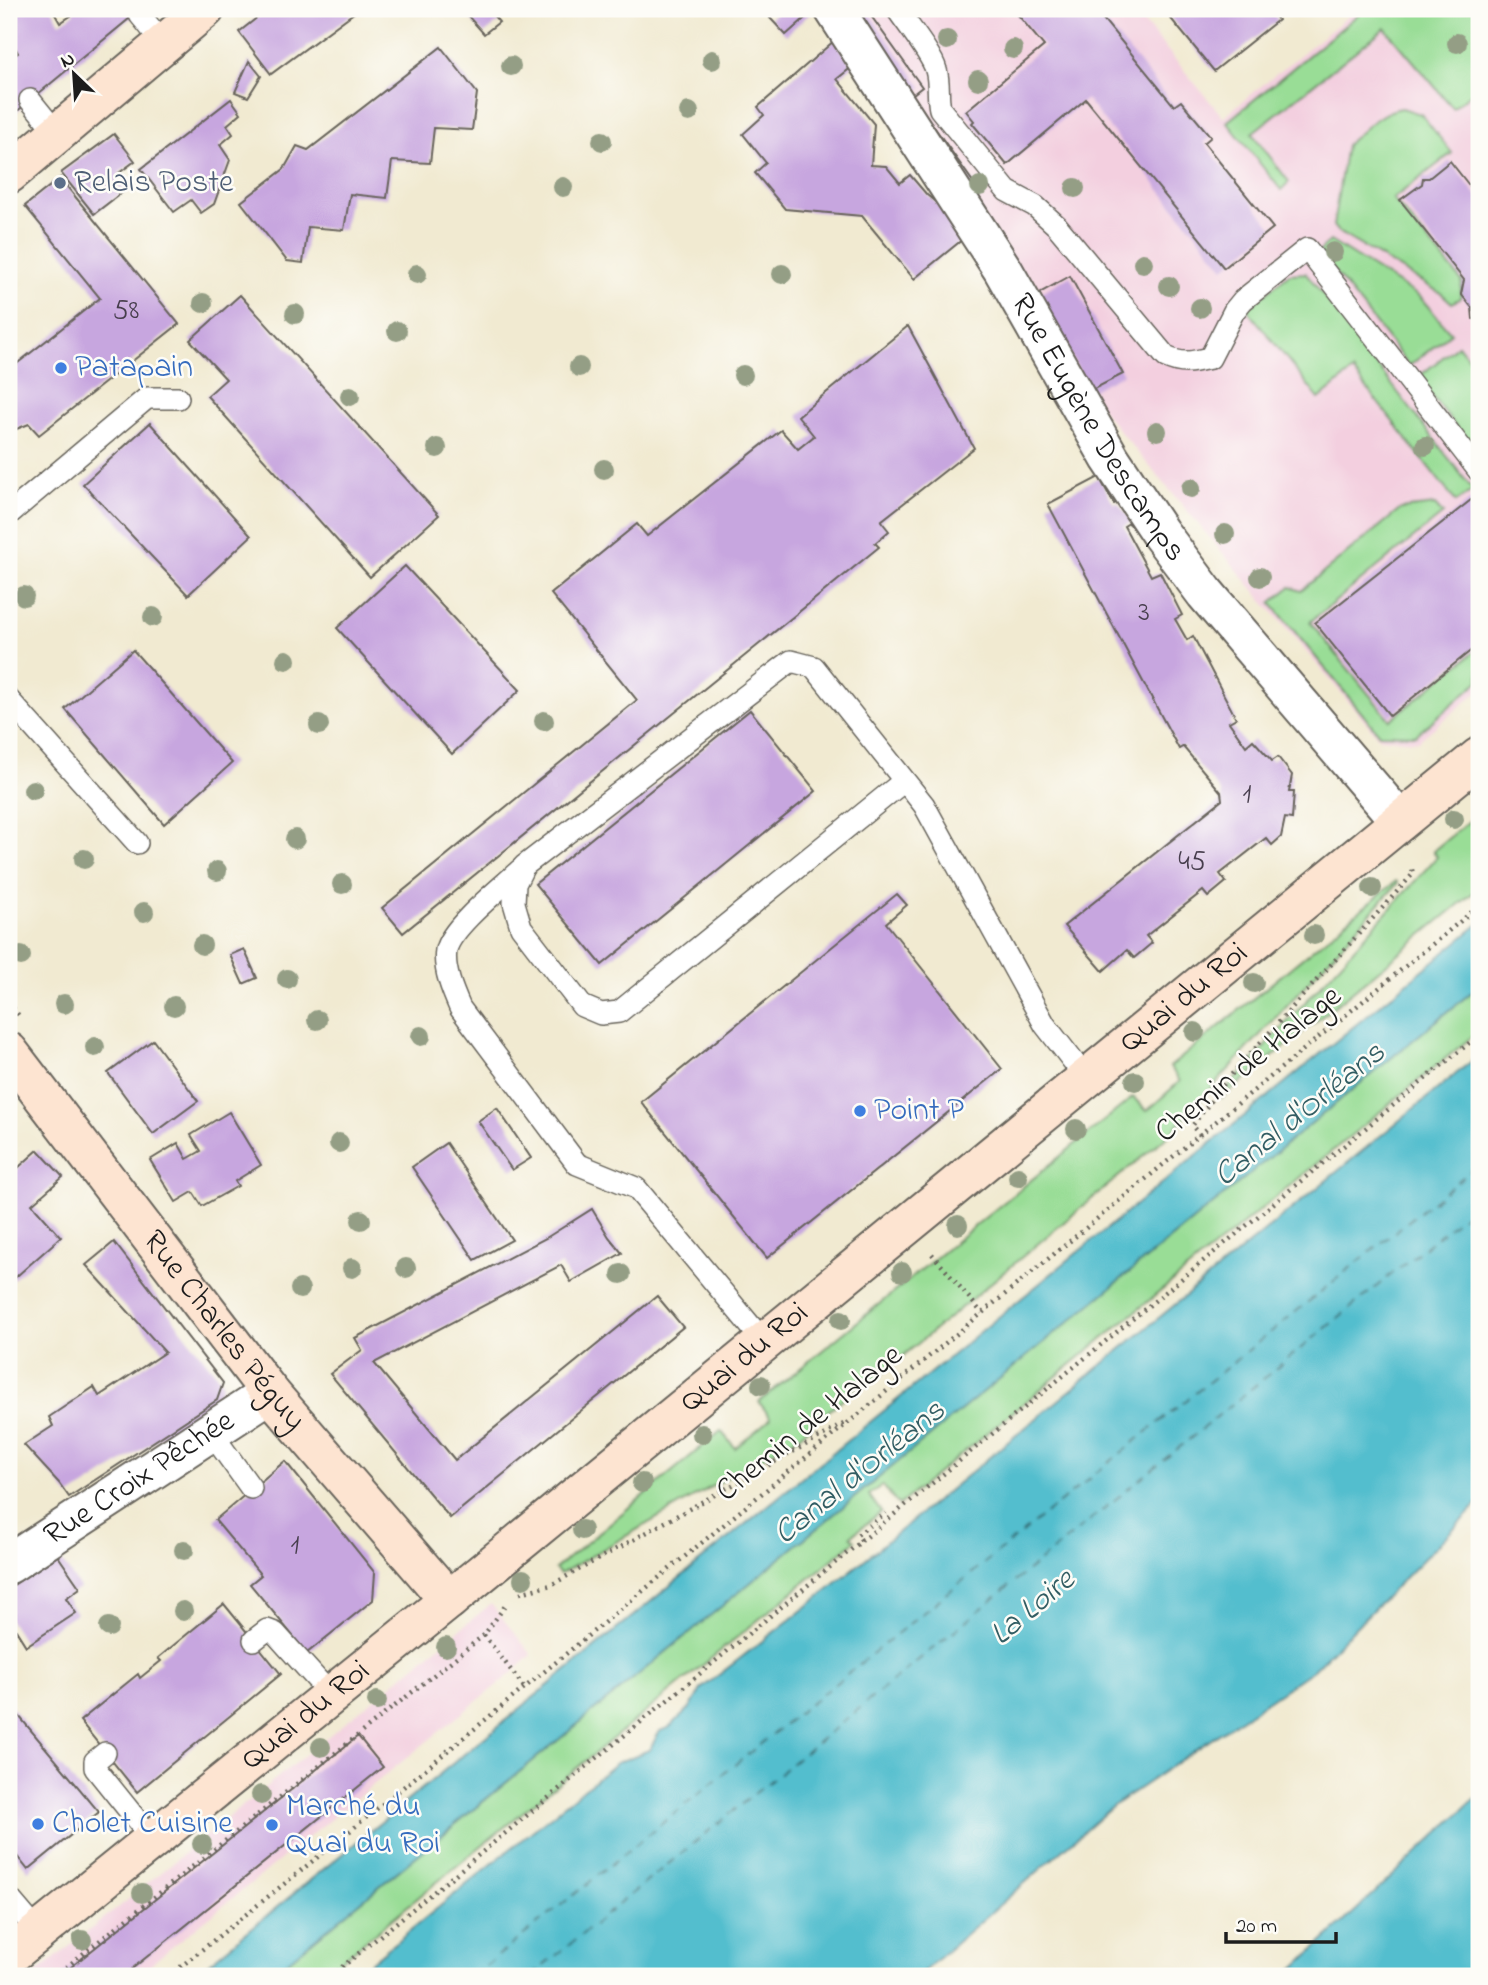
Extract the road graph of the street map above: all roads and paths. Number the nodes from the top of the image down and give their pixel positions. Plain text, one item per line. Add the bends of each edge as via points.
1 (205, 9) edge
2 (834, 9) edge
3 (897, 9) edge
4 (30, 100) dead end
5 (56, 132) junction
6 (9, 174) edge
7 (178, 398) dead end
8 (1479, 471) edge
9 (9, 514) edge
10 (9, 700) edge
11 (1479, 757) edge
12 (904, 781) junction
13 (1400, 821) junction
14 (137, 843) dead end
15 (1411, 865) dead end
16 (524, 866) junction
17 (1479, 906) edge
18 (1479, 1035) edge
19 (9, 1052) edge
20 (1087, 1079) junction
21 (1200, 1135) junction
22 (932, 1254) dead end
23 (982, 1313) junction
24 (764, 1342) junction
25 (270, 1393) junction
26 (857, 1416) junction
27 (210, 1431) junction
28 (251, 1489) dead end
29 (886, 1513) dead end
30 (862, 1541) junction
31 (9, 1564) edge
32 (513, 1594) dead end
33 (449, 1600) junction
34 (505, 1605) dead end
35 (484, 1635) junction
36 (254, 1640) dead end
37 (524, 1687) junction
38 (331, 1695) junction
39 (105, 1753) dead end
40 (152, 1839) junction
41 (9, 1898) edge
42 (38, 1932) junction
43 (9, 1956) edge
44 (55, 1976) edge
45 (169, 1976) edge
46 (331, 1976) edge

1 - 5 street via 151,29
2 - 13 street, Rue Eugène Descamps via 1003,270 1110,458 1160,533 1205,593
3 - 8 lane via 935,65 940,109 1007,191 1035,206 1057,226 1166,357 1177,362 1210,358 1243,300 1307,249
4 - 5 lane
5 - 6 street
7 - 9 lane via 147,398
10 - 14 lane
11 - 13 street, Quai du Roi
12 - 16 lane via 814,667 791,660
12 - 16 lane via 619,1012 601,1014 582,1006 521,927 514,903 515,884
12 - 20 lane via 924,805 1045,1025
13 - 20 street, Quai du Roi
15 - 21 path via 1413,874 1230,1076 1192,1126
16 - 24 lane via 456,930 446,950 448,981 460,1008 577,1164 636,1188
17 - 21 path, Chemin de Halage
18 - 30 path
19 - 25 street, Rue Charles Péguy
20 - 24 street, Quai du Roi
21 - 23 path, Chemin de Halage
22 - 23 path
23 - 26 path, Chemin de Halage
24 - 33 street, Quai du Roi
25 - 27 street, Rue Croix Pêchée
25 - 33 street, Rue Charles Péguy
26 - 32 path via 551,1584
26 - 37 path, Chemin de Halage
27 - 28 lane
27 - 31 street, Rue Croix Pêchée
29 - 30 path via 857,1535
30 - 46 path
33 - 38 street, Quai du Roi
34 - 35 path
35 - 37 path
35 - 44 path
36 - 38 lane via 267,1630 275,1633
37 - 45 path, Chemin de Halage
38 - 40 street, Quai du Roi
39 - 40 lane via 95,1761 95,1768
40 - 42 street, Quai du Roi
41 - 42 lane
42 - 43 street, Quai du Roi

